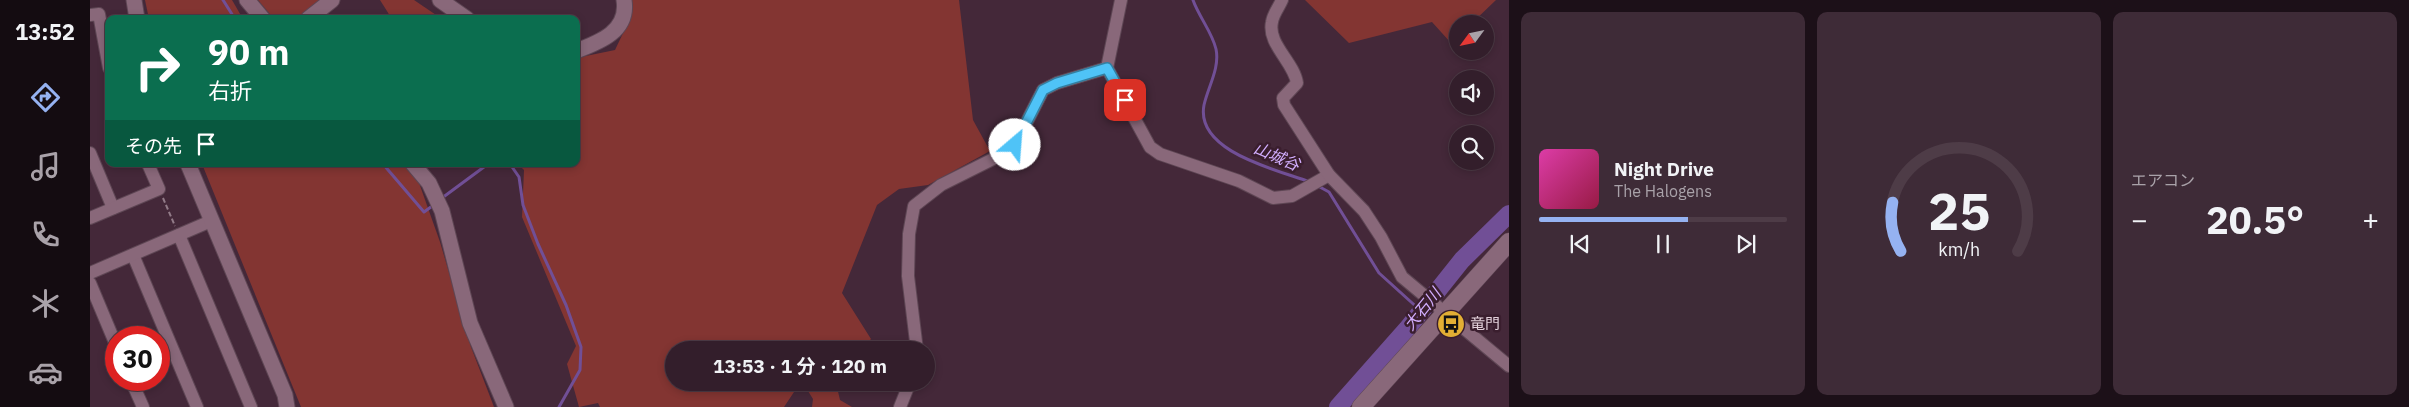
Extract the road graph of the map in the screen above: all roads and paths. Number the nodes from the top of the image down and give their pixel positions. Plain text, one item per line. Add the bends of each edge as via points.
1 (134, 0) edge
2 (247, 0) edge
3 (332, 0) edge
4 (440, 0) edge
5 (624, 0) edge
6 (1121, 0) edge
7 (1282, 0) edge
8 (90, 15) edge
9 (136, 15) edge
10 (260, 15) edge
11 (313, 15) edge
12 (461, 15) edge
13 (105, 46) edge
14 (580, 49) edge
15 (1107, 68) junction
16 (90, 153) edge
17 (149, 167) edge
18 (189, 167) edge
19 (416, 167) edge
20 (1329, 175) junction
21 (159, 189) junction
22 (113, 208) junction
23 (90, 218) edge
24 (211, 220) junction
25 (179, 234) junction
26 (1509, 242) edge
27 (133, 255) junction
28 (90, 273) edge
29 (90, 284) edge
30 (1441, 311) junction
31 (108, 326) edge
32 (916, 341) edge
33 (1509, 366) edge
34 (135, 391) edge
35 (906, 391) edge
36 (142, 407) edge
37 (197, 407) edge
38 (250, 407) edge
39 (288, 407) edge
40 (506, 407) edge
41 (900, 407) edge
42 (1361, 407) edge

1 - 9 street
2 - 10 street
3 - 11 street
4 - 12 street
5 - 14 street via 626,10 616,30
6 - 15 street
7 - 20 street via 1272,20 1271,33 1296,75 1297,83 1283,98 1284,106
8 - 13 street via 99,14
15 - 20 street via 1150,147 1160,154 1239,181 1273,198 1292,196
15 - 32 street via 1043,90 1015,145 941,185 914,206 909,234 908,276
16 - 22 street
17 - 21 street
18 - 24 street
19 - 40 street via 429,183 442,210 470,322
20 - 30 street via 1364,211 1402,277
21 - 22 street
21 - 25 path
22 - 23 street
24 - 25 street
24 - 39 street
25 - 27 street
25 - 38 street
26 - 30 main road
27 - 28 street
27 - 37 street
29 - 31 street
30 - 33 street
30 - 42 main road
34 - 36 street
35 - 41 street

